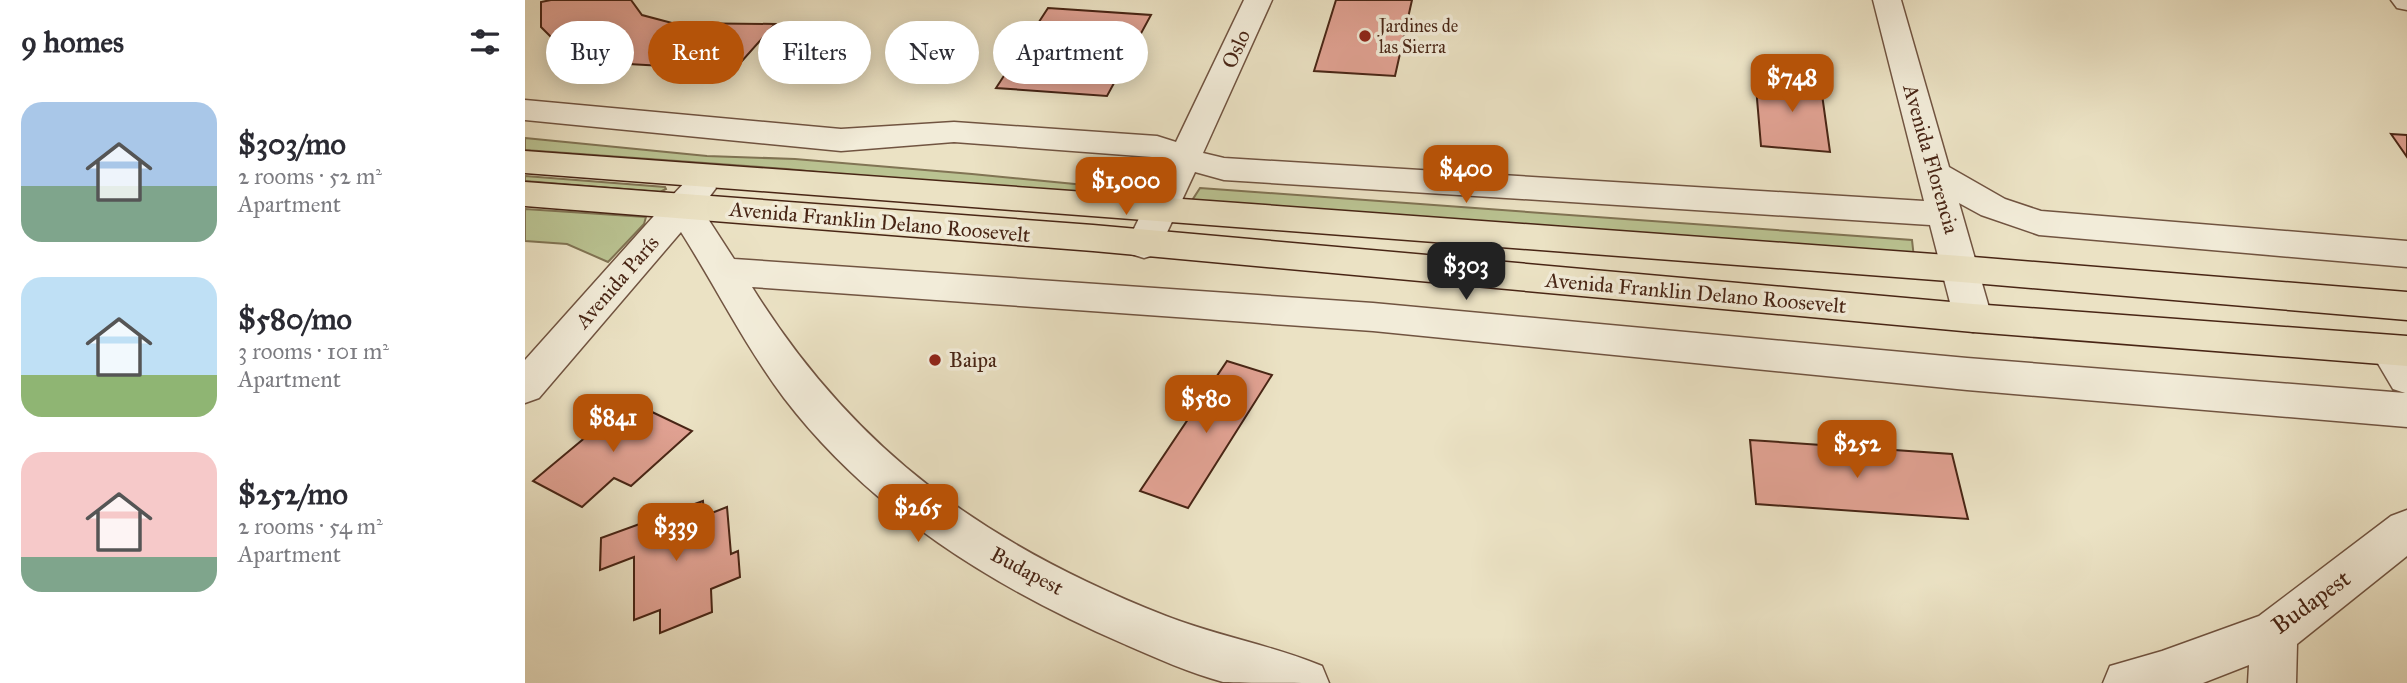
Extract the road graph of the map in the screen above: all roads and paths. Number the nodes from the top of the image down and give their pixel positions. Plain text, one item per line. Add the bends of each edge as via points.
1 (1258, 0) edge
2 (1887, 0) edge
3 (525, 110) edge
4 (1185, 159) junction
5 (525, 162) edge
6 (1933, 173) junction
7 (696, 191) junction
8 (525, 194) edge
9 (1160, 211) junction
10 (1944, 214) junction
11 (1144, 245) junction
12 (2407, 254) edge
13 (1961, 269) junction
14 (725, 272) junction
15 (2407, 306) edge
16 (1973, 318) junction
17 (2401, 360) edge
18 (525, 387) edge
19 (2407, 410) edge
20 (2407, 530) edge
21 (2274, 633) junction
22 (1305, 683) edge
23 (2127, 683) edge
24 (2272, 683) edge

1 - 4 street, Oslo
2 - 6 street, Avenida Florencia
3 - 4 street via 841,141 954,132 1144,146
4 - 9 street, Oslo
4 - 10 street via 1224,169
5 - 7 main road, Avenida Franklin Delano Roosevelt
6 - 10 street, Avenida Florencia
6 - 12 street via 1993,207 2039,223
7 - 8 main road, Avenida Franklin Delano Roosevelt
7 - 9 main road, Avenida Franklin Delano Roosevelt
7 - 11 main road, Avenida Franklin Delano Roosevelt
7 - 14 street, Budapest
7 - 18 street, Avenida París
9 - 11 street, Oslo
9 - 13 main road, Avenida Franklin Delano Roosevelt
10 - 13 street, Avenida Florencia
11 - 16 main road, Avenida Franklin Delano Roosevelt
13 - 15 main road, Avenida Franklin Delano Roosevelt
13 - 16 street, Avenida Florencia
14 - 19 street via 1373,317 1953,373
14 - 22 street, Budapest via 755,326 800,390 855,452 928,512 1015,569 1112,614 1224,660
16 - 17 main road, Avenida Franklin Delano Roosevelt
20 - 21 street, Budapest
21 - 23 street, Budapest via 2162,675
21 - 24 street

